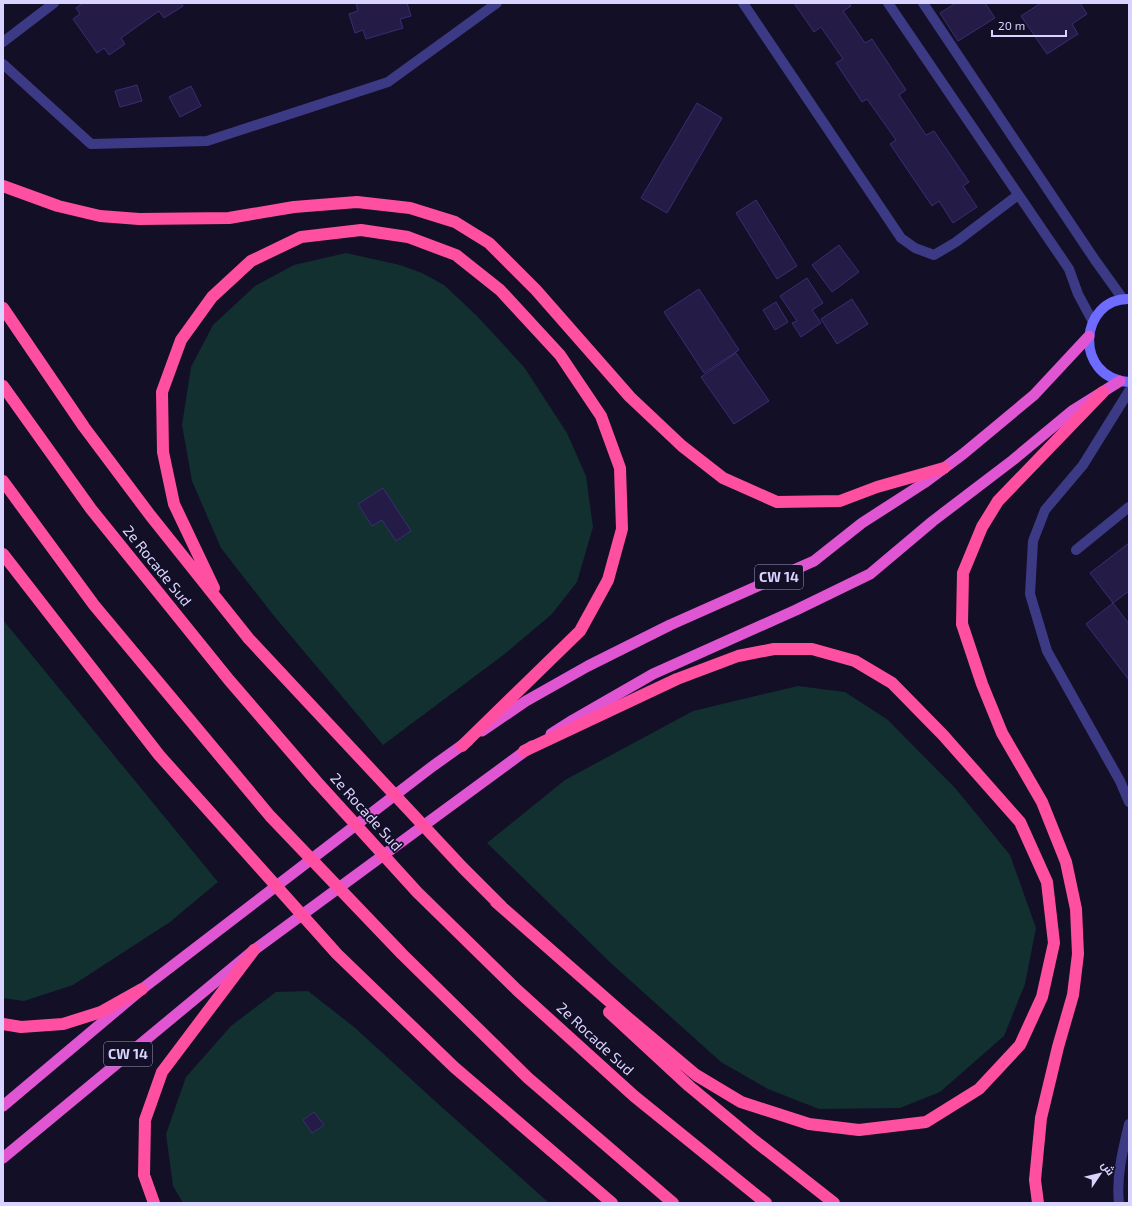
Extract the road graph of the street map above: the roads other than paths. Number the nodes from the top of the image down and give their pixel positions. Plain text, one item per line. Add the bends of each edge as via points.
1 (54, 3) edge
2 (497, 3) edge
3 (743, 3) edge
4 (888, 3) edge
5 (923, 3) edge
6 (3, 42) edge
7 (3, 64) edge
8 (3, 186) edge
9 (1018, 195) junction
10 (1126, 299) edge
11 (3, 308) edge
12 (1093, 322) junction
13 (1089, 336) junction
14 (1125, 381) edge
15 (3, 386) edge
16 (1129, 391) edge
17 (1103, 392) junction
18 (944, 468) junction
19 (3, 481) edge
20 (1129, 507) edge
21 (1076, 550) dead end
22 (3, 554) edge
23 (3, 565) edge
24 (223, 607) junction
25 (462, 746) junction
26 (524, 751) junction
27 (159, 755) junction
28 (1129, 802) edge
29 (496, 902) junction
30 (254, 950) junction
31 (142, 989) junction
32 (3, 1024) edge
33 (454, 1067) junction
34 (3, 1106) edge
35 (1129, 1124) edge
36 (3, 1158) edge
37 (154, 1203) edge
38 (600, 1203) edge
39 (612, 1203) edge
40 (673, 1203) edge
41 (766, 1203) edge
42 (834, 1203) edge
43 (1038, 1203) edge
44 (1119, 1203) edge

1 - 6 street
2 - 7 street via 388,82 207,141 90,144
3 - 9 street via 902,238 915,248 934,255 956,242
4 - 9 street
5 - 10 street via 1095,260
8 - 18 highway via 58,206 100,216 139,220 229,218 294,207 357,202 410,208 456,222 489,243 536,290 630,397 682,446 723,478 777,502 840,501 877,487
9 - 12 street via 1069,269 1078,294
10 - 12 main road via 1110,304 1098,313
11 - 24 highway via 89,433
12 - 13 main road
13 - 14 main road via 1090,350 1096,364 1107,375
13 - 18 highway, CW 14 via 1034,395
14 - 17 highway, CW 14
15 - 41 highway, 2e Rocade Sud via 91,509 229,680 417,892 518,990 634,1096
16 - 28 street via 1083,465 1046,510 1032,541 1030,594 1047,651 1120,781
17 - 26 highway, CW 14 via 1072,410 870,574 653,674
17 - 43 highway via 998,501 982,527 963,573 962,624 982,684 1002,733 1042,802 1066,862 1076,909 1078,954 1073,995 1041,1118 1036,1180
18 - 25 highway, CW 14 via 862,523 814,561 588,666 526,701
19 - 40 highway via 94,605 270,816 402,954 528,1078
20 - 21 street
22 - 27 highway
23 - 27 highway
24 - 25 highway via 174,504 163,452 162,392 181,340 212,297 251,261 301,237 361,230 408,237 456,255 500,290 560,355 602,416 620,468 622,529 608,580 580,631
24 - 29 highway
25 - 31 highway, CW 14 via 432,766
26 - 29 highway via 677,679 738,656 774,649 812,649 856,661 892,683 943,735 1020,822 1047,882 1054,942 1042,997 1020,1044 980,1089 926,1122 859,1130 809,1124 741,1102 696,1075
26 - 30 highway, CW 14
27 - 33 highway via 337,954
29 - 42 highway via 552,958 690,1086
30 - 36 highway, CW 14
30 - 37 highway via 162,1072 145,1120 144,1176
31 - 32 highway via 101,1012 63,1024 21,1027
31 - 34 highway, CW 14
33 - 38 highway
33 - 39 highway
35 - 44 street via 1117,1189

